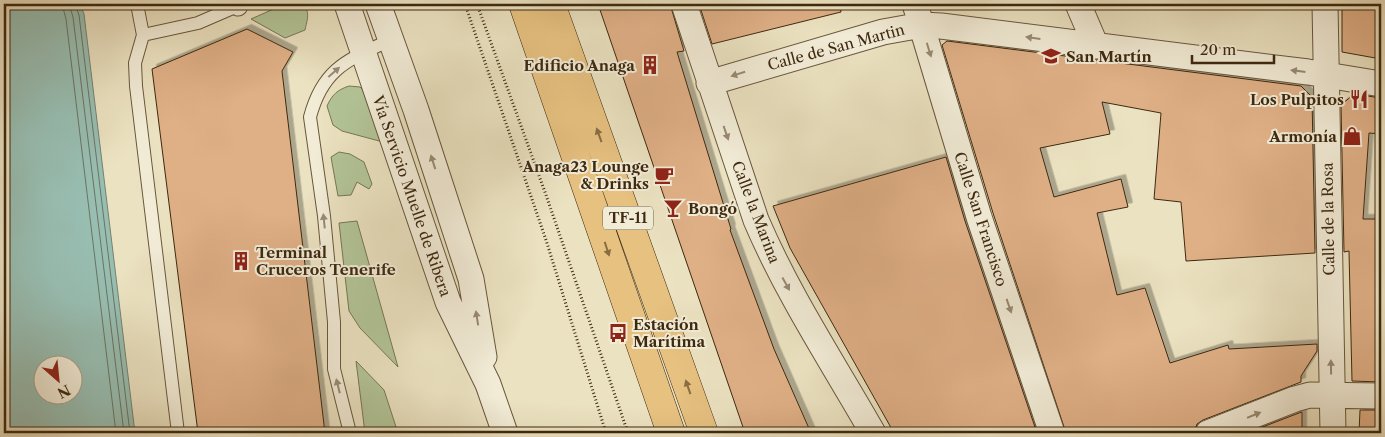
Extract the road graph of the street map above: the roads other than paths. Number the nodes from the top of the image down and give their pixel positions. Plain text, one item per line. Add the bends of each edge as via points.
1 (137, 4) edge
2 (239, 4) edge
3 (347, 4) edge
4 (378, 4) edge
5 (523, 4) edge
6 (551, 4) edge
7 (684, 4) edge
8 (1078, 4) edge
9 (1325, 4) edge
10 (918, 14) edge
11 (143, 35) junction
12 (390, 40) junction
13 (1096, 46) junction
14 (364, 52) junction
15 (1326, 75) junction
16 (709, 84) junction
17 (1381, 84) edge
18 (488, 384) junction
19 (1331, 395) junction
20 (1381, 396) edge
21 (178, 433) edge
22 (350, 433) edge
23 (506, 433) edge
24 (670, 433) edge
25 (704, 433) edge
26 (873, 433) edge
27 (1052, 433) edge
28 (1208, 433) edge
29 (1332, 433) edge

1 - 11 lane
2 - 11 lane via 198,23
3 - 14 street, Vía Servicio Muelle de Ribera
4 - 12 street, Vía Servicio Muelle de Ribera
5 -> 24 main road, TF-11
25 -> 6 main road, TF-11
7 - 16 street, Calle la Marina
8 - 13 street
9 - 15 street, Calle de la Rosa
13 -> 10 street, Calle de San Martin via 941,26
10 -> 16 street, Calle de San Martin via 883,32
10 -> 27 street, Calle San Francisco via 980,217
11 - 21 lane via 135,63 136,86
12 - 14 lane
18 -> 12 street, Vía Servicio Muelle de Ribera via 471,279
15 -> 13 street, Calle de San Martin
14 - 18 street, Vía Servicio Muelle de Ribera via 448,302
22 -> 14 lane via 334,369 334,322 324,216 310,117 314,102 328,77
15 - 17 street, Calle de San Martin
19 -> 15 street, Calle de la Rosa
16 -> 26 street, Calle la Marina via 768,248
18 - 23 street, Vía Servicio Muelle de Ribera
19 - 20 street
28 -> 19 street via 1295,399
19 - 29 street, Calle de la Rosa

